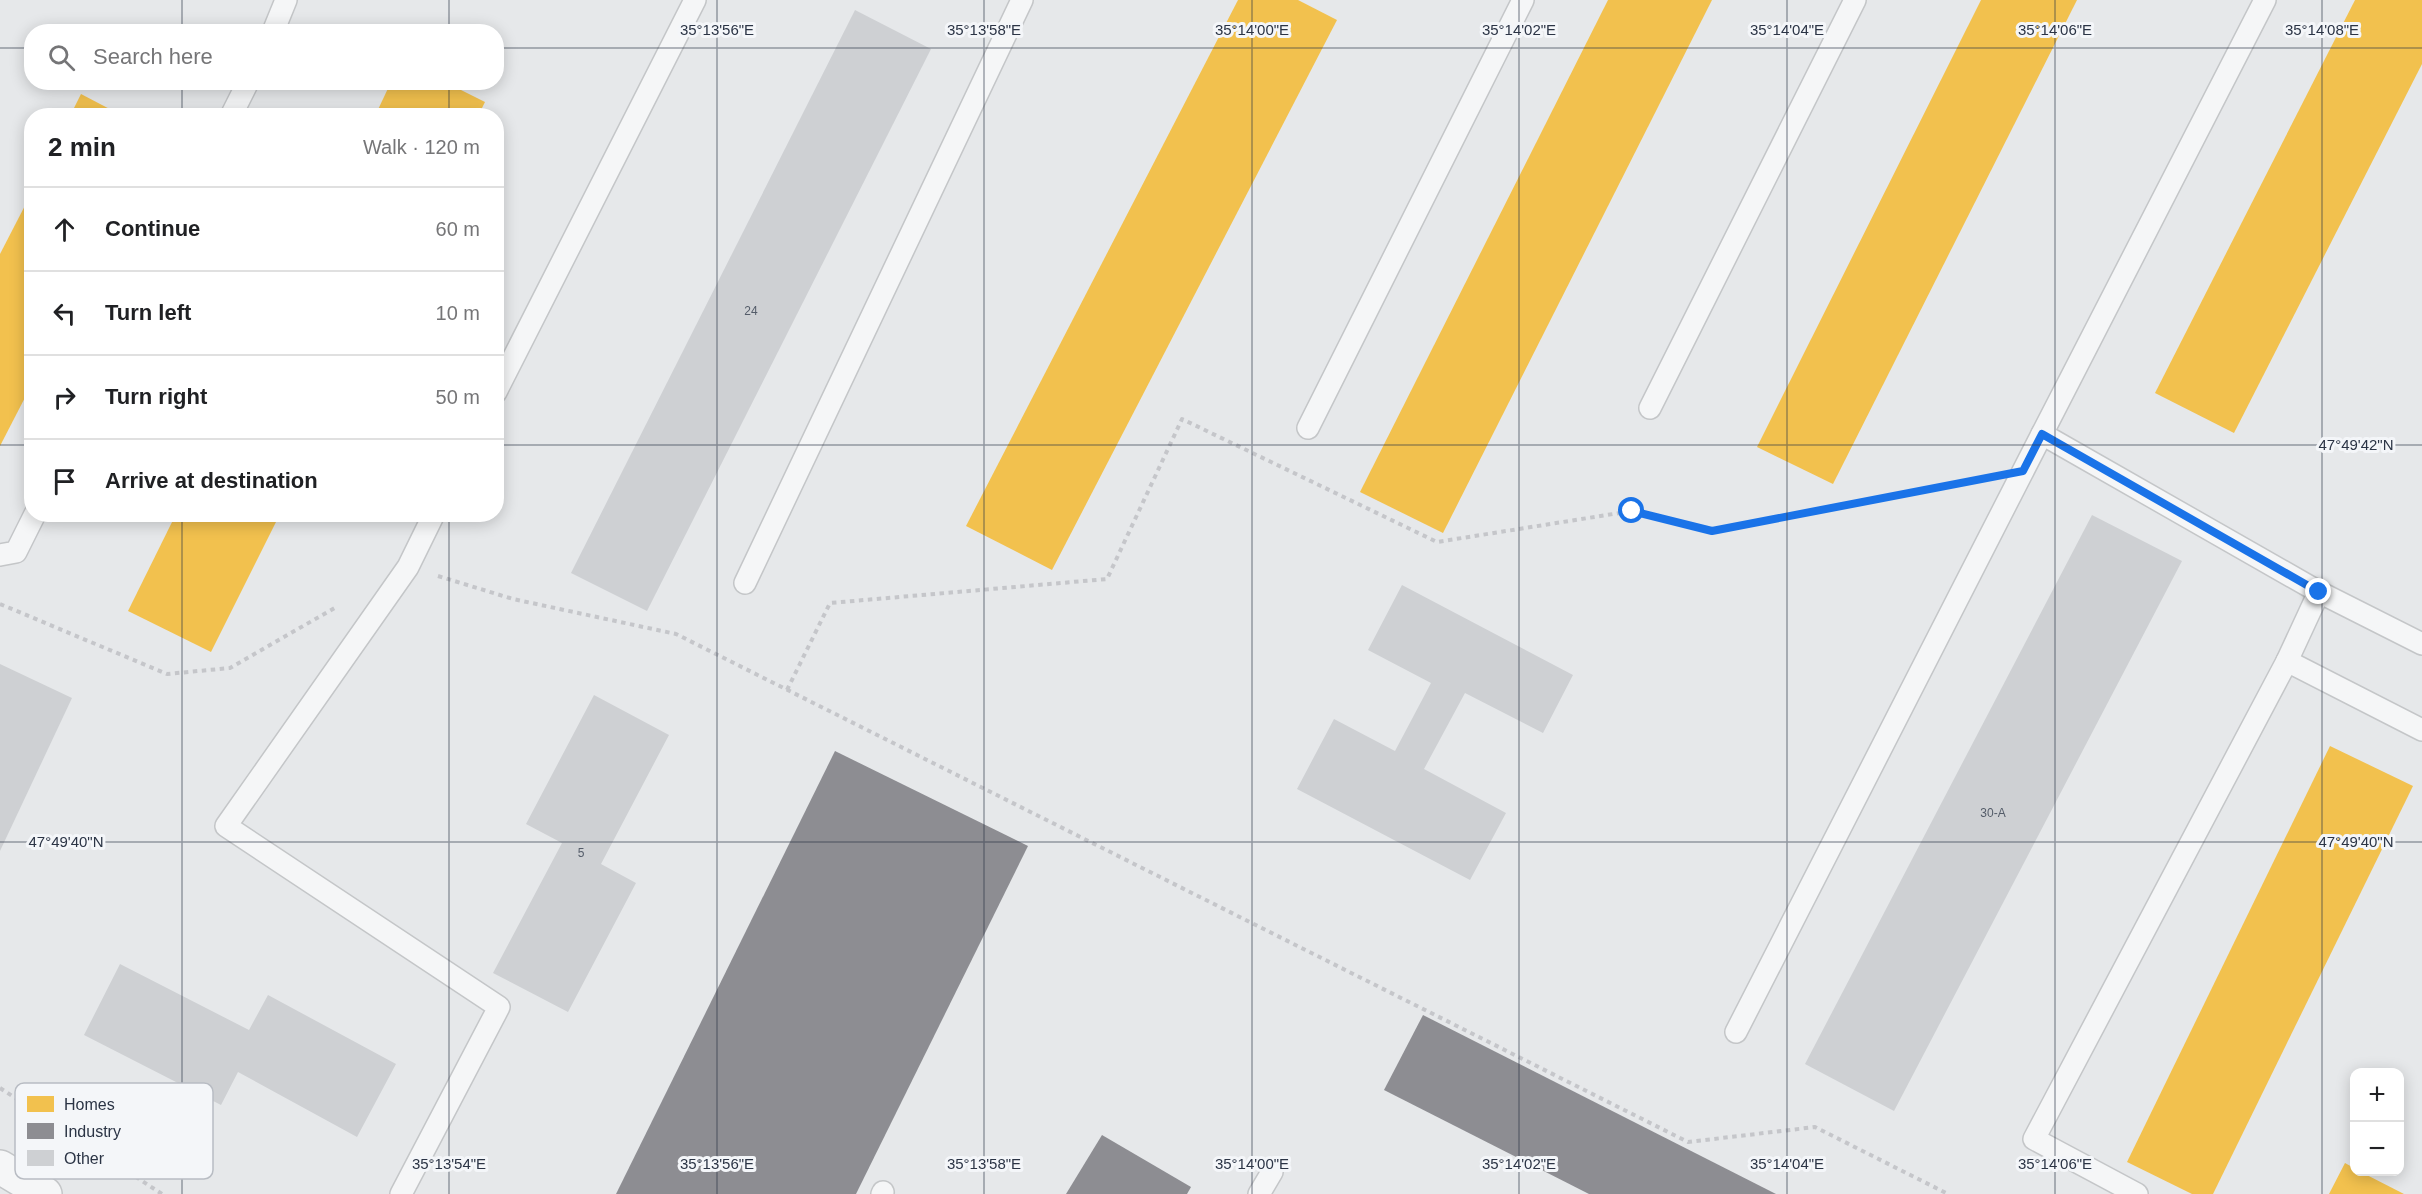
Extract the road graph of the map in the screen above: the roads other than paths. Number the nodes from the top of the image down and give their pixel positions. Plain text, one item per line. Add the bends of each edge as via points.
1 (286, 0) edge
2 (695, 0) edge
3 (1022, 0) edge
4 (1523, 0) edge
5 (1855, 0) edge
6 (2265, 0) edge
7 (276, 24) edge
8 (244, 90) edge
9 (235, 108) edge
10 (504, 376) edge
11 (1650, 408) dead end
12 (1308, 428) dead end
13 (2042, 434) junction
14 (31, 522) edge
15 (430, 522) edge
16 (0, 555) edge
17 (745, 583) dead end
18 (2319, 592) junction
19 (2422, 644) edge
20 (2287, 661) junction
21 (2422, 730) edge
22 (1736, 1032) dead end
23 (0, 1167) edge
24 (1272, 1172) dead end
25 (15, 1176) edge
26 (20, 1179) edge
27 (45, 1194) edge
28 (401, 1194) edge
29 (1259, 1194) edge
30 (2137, 1194) edge

1 - 7 lane
2 - 10 lane
3 - 17 lane
4 - 12 lane
5 - 11 lane
6 - 13 lane
8 - 9 lane
13 - 18 lane
13 - 22 lane
14 - 16 lane via 16,552
15 - 28 lane via 408,567 226,826 499,1006
18 - 19 lane
18 - 20 lane
20 - 21 lane
20 - 30 lane via 2034,1139
23 - 25 street
24 - 29 lane
26 - 27 street

